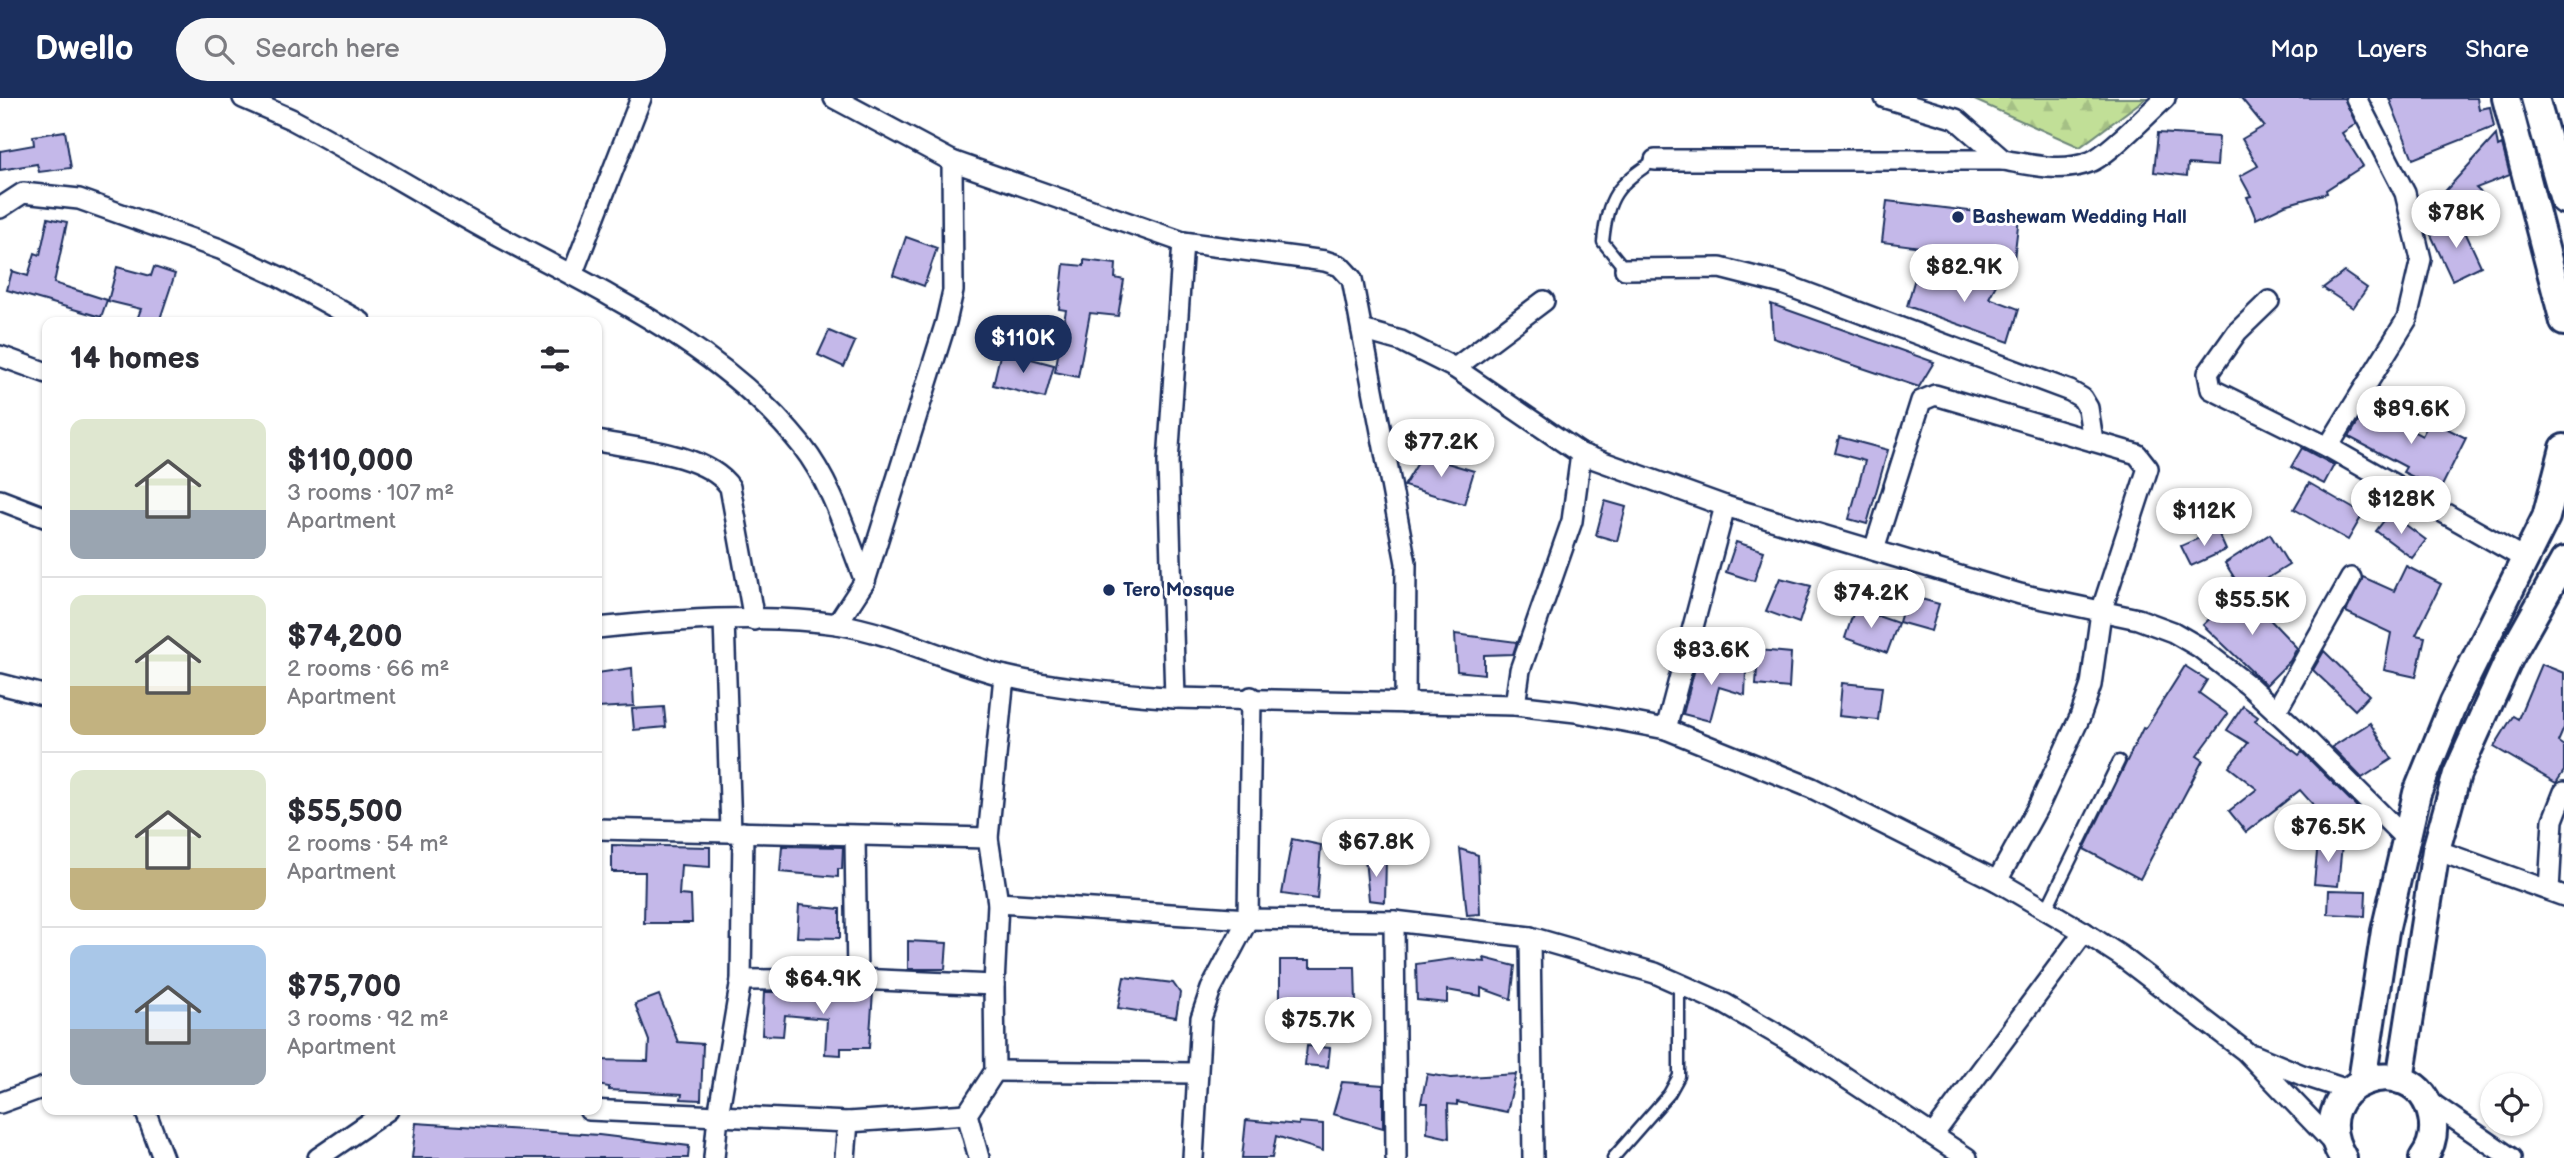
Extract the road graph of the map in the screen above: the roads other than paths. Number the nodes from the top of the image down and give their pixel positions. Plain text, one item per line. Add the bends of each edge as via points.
1 (641, 98) edge
2 (834, 98) edge
3 (1885, 98) edge
4 (2165, 98) edge
5 (2356, 98) edge
6 (2506, 98) edge
7 (2535, 98) edge
8 (250, 99) edge
9 (1656, 160) joint
10 (2003, 160) junction
11 (952, 161) junction
12 (2564, 200) edge
13 (0, 208) edge
14 (2554, 235) edge
15 (1183, 243) junction
16 (1625, 269) joint
17 (572, 275) junction
18 (1544, 301) dead end
19 (2269, 301) dead end
20 (352, 317) edge
21 (2564, 323) edge
22 (1362, 330) junction
23 (0, 356) edge
24 (1455, 368) junction
25 (42, 371) edge
26 (2093, 441) junction
27 (602, 442) edge
28 (2328, 447) junction
29 (2564, 448) edge
30 (1581, 454) junction
31 (0, 500) edge
32 (1725, 506) junction
33 (42, 516) edge
34 (1874, 551) junction
35 (2527, 560) junction
36 (2563, 567) edge
37 (2351, 578) dead end
38 (865, 581) junction
39 (2101, 612) junction
40 (724, 620) junction
41 (754, 620) junction
42 (837, 624) junction
43 (602, 628) edge
44 (1004, 676) junction
45 (0, 684) edge
46 (42, 695) edge
47 (1175, 698) junction
48 (1251, 698) junction
49 (1405, 703) junction
50 (1515, 705) junction
51 (2276, 711) junction
52 (1666, 729) junction
53 (2119, 761) dead end
54 (2564, 792) edge
55 (602, 830) edge
56 (737, 832) junction
57 (855, 837) junction
58 (988, 838) junction
59 (2405, 838) junction
60 (2436, 850) junction
61 (1997, 881) junction
62 (2556, 893) edge
63 (998, 903) junction
64 (2046, 910) junction
65 (1248, 919) junction
66 (1394, 921) junction
67 (2084, 932) junction
68 (1530, 937) junction
69 (857, 979) junction
70 (741, 980) junction
71 (1679, 982) junction
72 (994, 985) junction
73 (2245, 1051) junction
74 (995, 1071) junction
75 (1196, 1073) junction
76 (2400, 1080) junction
77 (2355, 1085) junction
78 (42, 1088) edge
79 (2424, 1098) junction
80 (0, 1103) edge
81 (602, 1111) edge
82 (967, 1114) junction
83 (147, 1115) edge
84 (381, 1115) edge
85 (718, 1116) junction
86 (848, 1122) junction
87 (1933, 1135) junction
88 (2340, 1152) edge
89 (163, 1158) edge
90 (318, 1158) edge
91 (714, 1158) edge
92 (845, 1158) edge
93 (979, 1158) edge
94 (1193, 1158) edge
95 (1396, 1158) edge
96 (1533, 1158) edge
97 (1613, 1158) edge
98 (1967, 1158) edge
99 (2423, 1158) edge
100 (2511, 1158) edge

1 - 17 street
2 - 11 street
3 - 10 street via 1956,119
4 - 10 street via 2093,161 2073,167 2042,167
5 - 28 street via 2405,193 2421,259 2407,318
6 - 14 main road
7 - 12 main road
8 - 17 street
9 - 10 street
9 - 16 lane via 1629,177 1607,207 1604,242
11 - 15 street
11 - 38 street via 953,291
13 - 20 street via 23,193 79,199 220,249
14 - 21 main road
15 - 22 street via 1340,266 1352,279
15 - 47 street via 1168,462
16 - 26 street via 1720,268 1783,284 1942,342 2082,398
17 - 38 street via 696,349 774,416 818,471
18 - 24 street
19 - 28 street via 2237,332 2208,373 2211,389
22 - 24 street via 1401,341
22 - 49 street via 1405,563
23 - 25 street
24 - 30 street
26 - 34 street via 1927,396 1921,401
26 - 39 street via 2137,454 2148,468
27 - 41 street via 701,464 721,475 730,487
28 - 35 street
29 - 35 main road via 2546,517
30 - 32 street
30 - 50 street via 1572,521 1520,670
31 - 33 street
32 - 34 street
32 - 52 street
34 - 39 street via 2020,594
35 - 59 main road via 2454,702 2417,793
36 - 60 main road via 2478,723 2457,774
37 - 51 street
38 - 42 street
39 - 51 street via 2173,632
39 - 61 street via 2091,685 2080,717
40 - 41 street
40 - 43 street
40 - 56 street
41 - 42 street
42 - 44 street
44 - 47 street
44 - 58 street
45 - 46 street
47 - 48 street
48 - 49 street
48 - 65 street
49 - 50 street
50 - 52 street
51 - 59 street
52 - 61 street via 1812,788
53 - 64 lane
54 - 62 street via 2553,820
55 - 56 street
56 - 57 street
56 - 70 street
57 - 58 street
57 - 69 street
58 - 63 street
59 - 77 main road
60 - 62 street
60 - 76 main road
61 - 64 street
63 - 65 street
63 - 72 street
64 - 67 street
65 - 66 street
65 - 75 street via 1201,1018
66 - 68 street
66 - 95 street
67 - 73 street
67 - 87 street
68 - 71 street
68 - 96 street
69 - 70 street
69 - 72 street
70 - 85 street
71 - 87 street via 1760,1022
71 - 97 lane via 1679,1076
72 - 74 street
73 - 77 street via 2302,1075
73 - 88 street
74 - 75 street
74 - 82 street
75 - 94 street
76 - 77 main road via 2375,1077
76 - 79 main road
77 - 88 main road via 2338,1103 2333,1119
78 - 80 street
79 - 99 main road via 2434,1125
79 - 100 street
81 - 85 street
82 - 86 street
82 - 93 street
83 - 89 street
84 - 90 street
85 - 86 street
85 - 91 street
86 - 92 street
87 - 98 street

